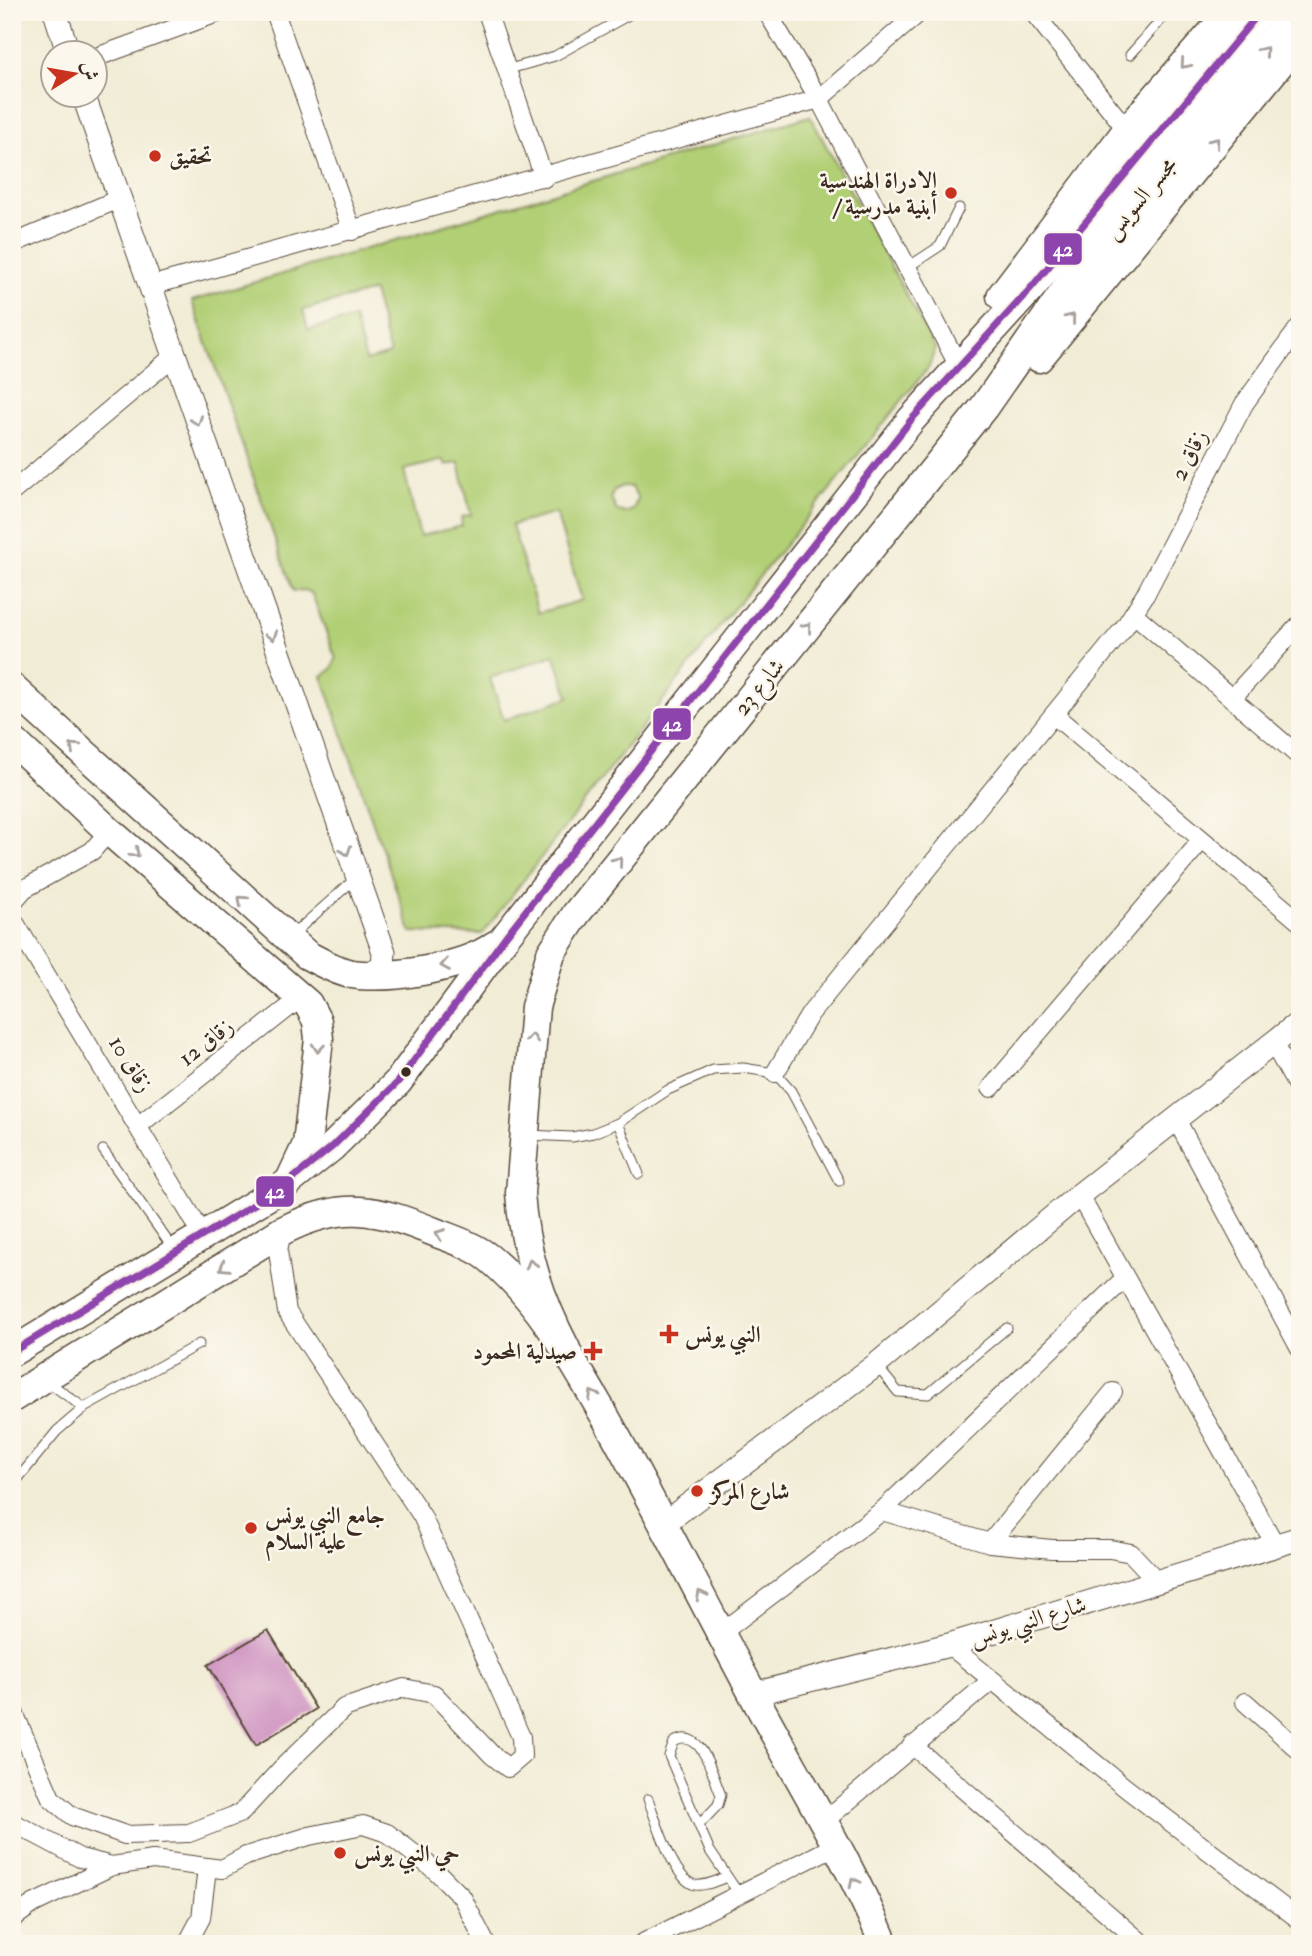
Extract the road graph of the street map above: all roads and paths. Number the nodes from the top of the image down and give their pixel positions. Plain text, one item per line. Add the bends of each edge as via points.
1 (55, 12) edge
2 (220, 12) edge
3 (275, 12) edge
4 (486, 12) edge
5 (634, 12) edge
6 (767, 12) edge
7 (920, 12) edge
8 (1033, 12) edge
9 (1168, 12) edge
10 (1230, 12) edge
11 (1260, 12) edge
12 (1296, 12) edge
13 (63, 38) edge
14 (1300, 39) edge
15 (108, 53) edge
16 (1130, 55) dead end
17 (506, 70) junction
18 (819, 99) junction
19 (88, 108) edge
20 (1127, 130) junction
21 (544, 178) junction
22 (120, 199) junction
23 (959, 208) dead end
24 (352, 231) junction
25 (12, 244) edge
26 (1067, 265) junction
27 (908, 267) junction
28 (150, 286) junction
29 (1300, 326) edge
30 (174, 356) junction
31 (954, 357) junction
32 (911, 421) junction
33 (943, 459) junction
34 (12, 492) edge
35 (1134, 614) junction
36 (1300, 624) edge
37 (12, 688) edge
38 (1232, 698) junction
39 (1054, 715) junction
40 (12, 740) edge
41 (1300, 757) edge
42 (109, 831) junction
43 (1202, 840) junction
44 (356, 878) junction
45 (12, 903) edge
46 (12, 918) edge
47 (1300, 922) edge
48 (505, 937) junction
49 (287, 940) junction
50 (366, 974) junction
51 (302, 997) junction
52 (1300, 1022) edge
53 (1273, 1043) junction
54 (775, 1073) junction
55 (991, 1088) dead end
56 (1300, 1091) edge
57 (1177, 1121) junction
58 (618, 1123) junction
59 (139, 1125) junction
60 (523, 1135) junction
61 (103, 1150) dead end
62 (639, 1174) dead end
63 (839, 1181) dead end
64 (281, 1188) junction
65 (1079, 1195) junction
66 (282, 1231) junction
67 (204, 1237) junction
68 (177, 1254) junction
69 (1124, 1279) junction
70 (1007, 1328) dead end
71 (200, 1345) dead end
72 (566, 1349) junction
73 (1300, 1349) edge
74 (12, 1352) edge
75 (876, 1365) junction
76 (43, 1378) junction
77 (1113, 1392) dead end
78 (12, 1398) edge
79 (84, 1408) junction
80 (12, 1486) edge
81 (882, 1511) junction
82 (663, 1524) junction
83 (1300, 1538) edge
84 (990, 1543) junction
85 (1276, 1546) junction
86 (1158, 1583) junction
87 (721, 1633) junction
88 (949, 1645) junction
89 (992, 1680) junction
90 (753, 1695) junction
91 (1245, 1702) dead end
92 (12, 1708) edge
93 (912, 1745) junction
94 (1300, 1751) edge
95 (648, 1799) dead end
96 (12, 1822) edge
97 (699, 1825) junction
98 (829, 1834) junction
99 (113, 1866) junction
100 (207, 1868) junction
101 (727, 1877) junction
102 (738, 1894) junction
103 (12, 1919) edge
104 (1300, 1920) edge
105 (187, 1944) edge
106 (486, 1944) edge
107 (641, 1944) edge
108 (884, 1944) edge
109 (1143, 1944) edge

1 - 13 street
2 - 15 street
3 - 24 street
4 - 17 street
5 - 17 lane via 555,56
6 - 18 street
7 - 18 street
8 - 20 street
9 - 16 lane
10 -> 20 main road
11 - 26 main road, مجسر السويس
26 -> 12 main road, مجسر السويس
33 -> 14 main road via 1019,383
17 - 21 street
18 - 21 street
18 - 27 street
19 - 22 street
20 - 31 main road
21 - 24 street
22 - 25 street
22 - 28 street
23 - 27 lane via 940,246
24 - 28 street
26 - 32 main road, مجسر السويس
26 - 33 main road, مجسر السويس via 1015,366
27 - 31 street
28 - 30 street
29 - 35 street, زقاق 2 via 1244,404
30 - 34 street
30 -> 44 street
31 - 32 main road
32 - 48 main road, شارع 23
60 -> 33 main road, شارع 23 via 535,1007 551,953 576,914
35 - 38 street
35 - 39 street, زقاق 2
36 - 38 street
49 -> 37 main road
38 - 41 street
39 - 43 street
39 - 54 street, زقاق 2 via 810,1014
40 - 42 main road
42 - 45 street via 92,851 24,889
42 -> 51 main road
43 - 47 street
43 - 55 street
44 - 49 lane
44 - 50 street via 385,958 379,970
46 - 59 street, زقاق 10
48 -> 50 main road via 463,962
48 - 64 main road, شارع 23 via 398,1083
49 - 50 main road via 330,967
51 - 59 street, زقاق 12
51 -> 64 main road via 319,1030 313,1091 304,1157
52 - 53 street
53 - 56 street
53 - 57 street
54 - 58 lane via 713,1070 667,1090
54 - 63 lane via 791,1091
57 - 65 street
57 - 73 street
58 - 60 lane via 572,1138
58 - 62 lane
59 - 67 street, زقاق 10
72 -> 60 main road, شارع 23 via 540,1293 527,1250 520,1193
61 - 68 lane
64 - 67 main road
65 - 69 street
65 - 75 street
72 -> 66 main road via 547,1321 489,1258 457,1240 404,1219 361,1209 316,1215
66 -> 76 main road
66 - 92 street via 278,1251 287,1312 422,1516 521,1737 523,1756 508,1768 434,1694 404,1688 344,1708 241,1813 189,1833 125,1835 72,1816 51,1798
67 - 68 main road
68 - 74 main road
69 - 81 street
69 - 85 street
70 - 75 lane via 928,1394 898,1392
71 - 79 lane
82 -> 72 main road
75 - 82 street
76 - 78 main road
76 - 79 lane
77 - 84 street
79 - 80 lane via 57,1431
81 - 84 street
81 - 87 street
87 -> 82 main road
83 - 85 street, شارع النبي يونس
84 - 86 street via 1131,1553
85 - 86 street, شارع النبي يونس
86 - 88 street, شارع النبي يونس
87 - 90 main road
88 - 89 street
88 - 90 street, شارع النبي يونس
89 - 93 street
89 - 104 street
90 - 98 main road
91 - 94 street
93 - 98 street
93 - 109 street
95 - 101 lane via 675,1867 686,1881 698,1886
96 - 99 street via 80,1858
97 - 97 lane via 669,1756 674,1742 683,1737 700,1747 721,1795
97 - 101 lane
98 - 102 street
108 -> 98 main road
99 - 100 street via 153,1860
99 - 103 street via 44,1898
100 - 105 street via 201,1918
100 - 106 street via 222,1869 246,1856 309,1836 363,1825 387,1833 435,1870 462,1897
101 - 102 lane
102 - 107 street

